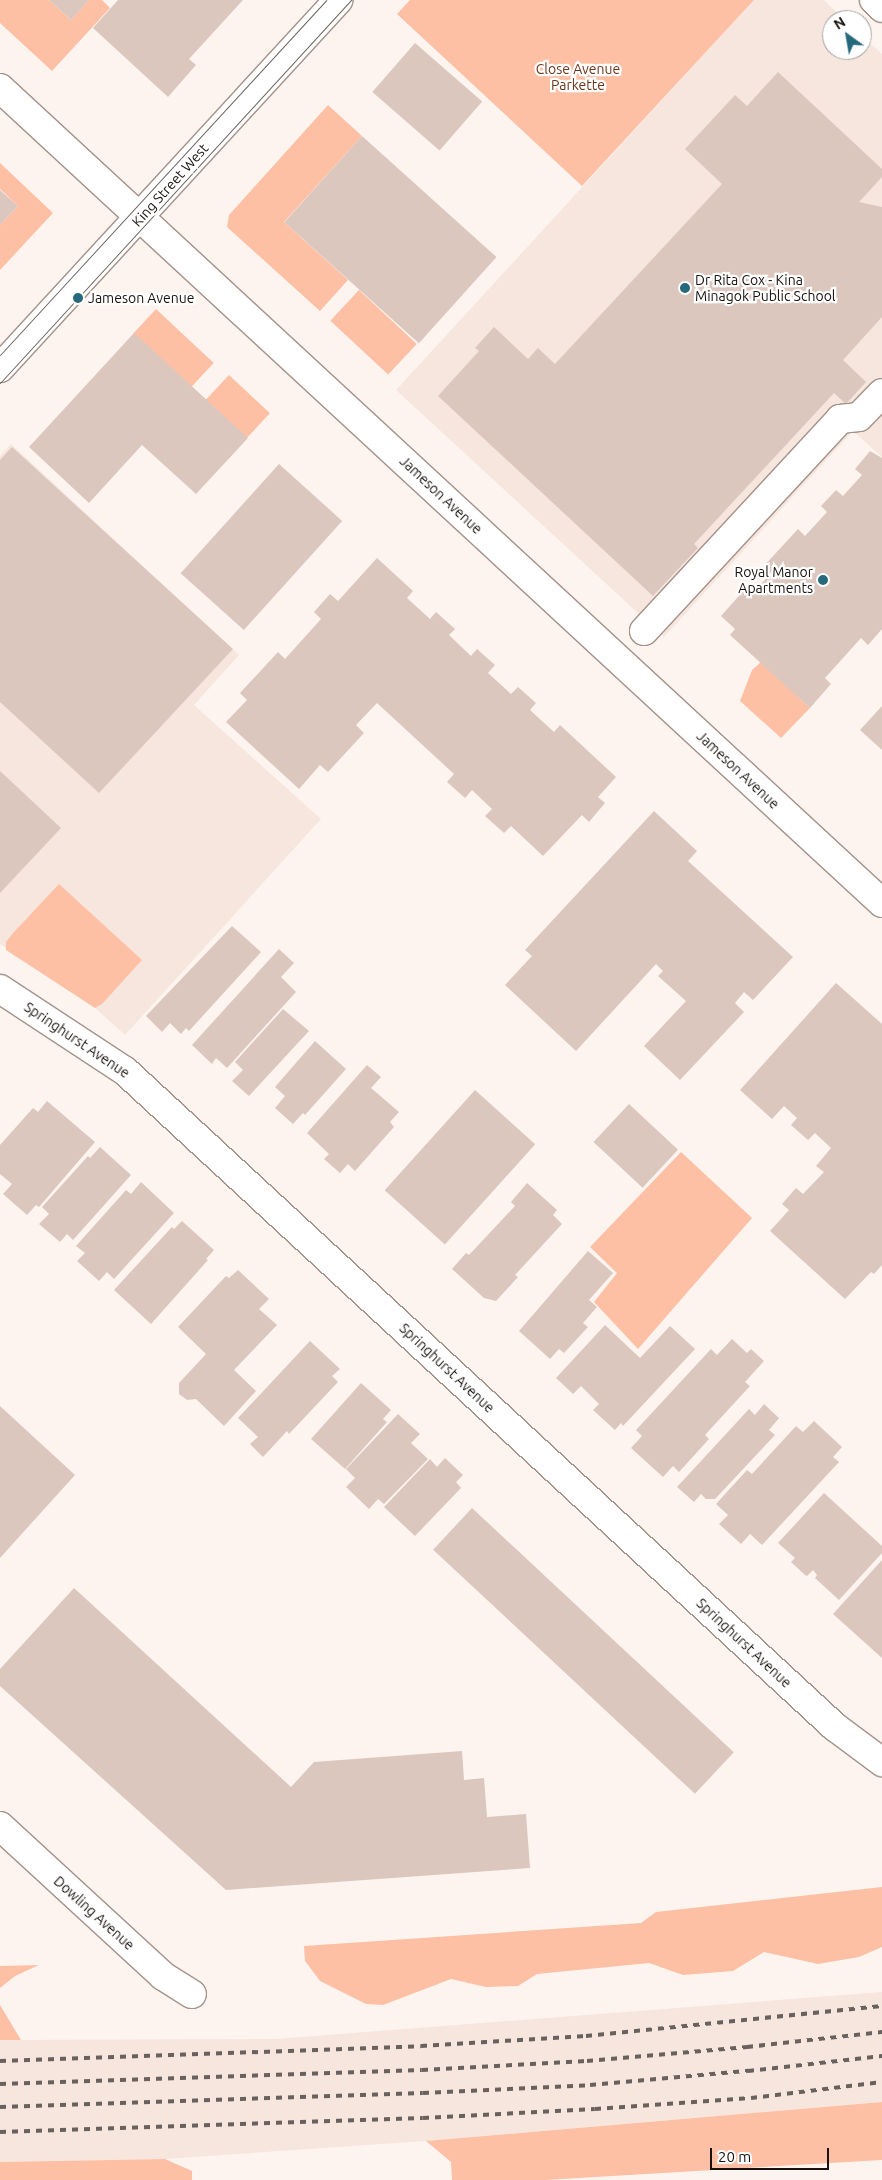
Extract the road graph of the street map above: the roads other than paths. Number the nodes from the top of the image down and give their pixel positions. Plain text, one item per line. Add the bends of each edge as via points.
1 (338, 0) edge
2 (874, 0) edge
3 (882, 8) edge
4 (0, 88) edge
5 (140, 218) junction
6 (0, 368) edge
7 (882, 394) edge
8 (644, 631) dead end
9 (882, 903) edge
10 (0, 989) edge
11 (882, 1762) edge
12 (0, 1826) edge
13 (192, 1994) dead end

1 - 5 street, King Street West
2 - 3 street
4 - 5 street, Jameson Avenue
5 - 6 street, King Street West
5 - 9 street, Jameson Avenue
7 - 8 street via 860,417 840,419
10 - 11 street, Springhurst Avenue via 125,1071 835,1727
12 - 13 street, Dowling Avenue via 163,1976

